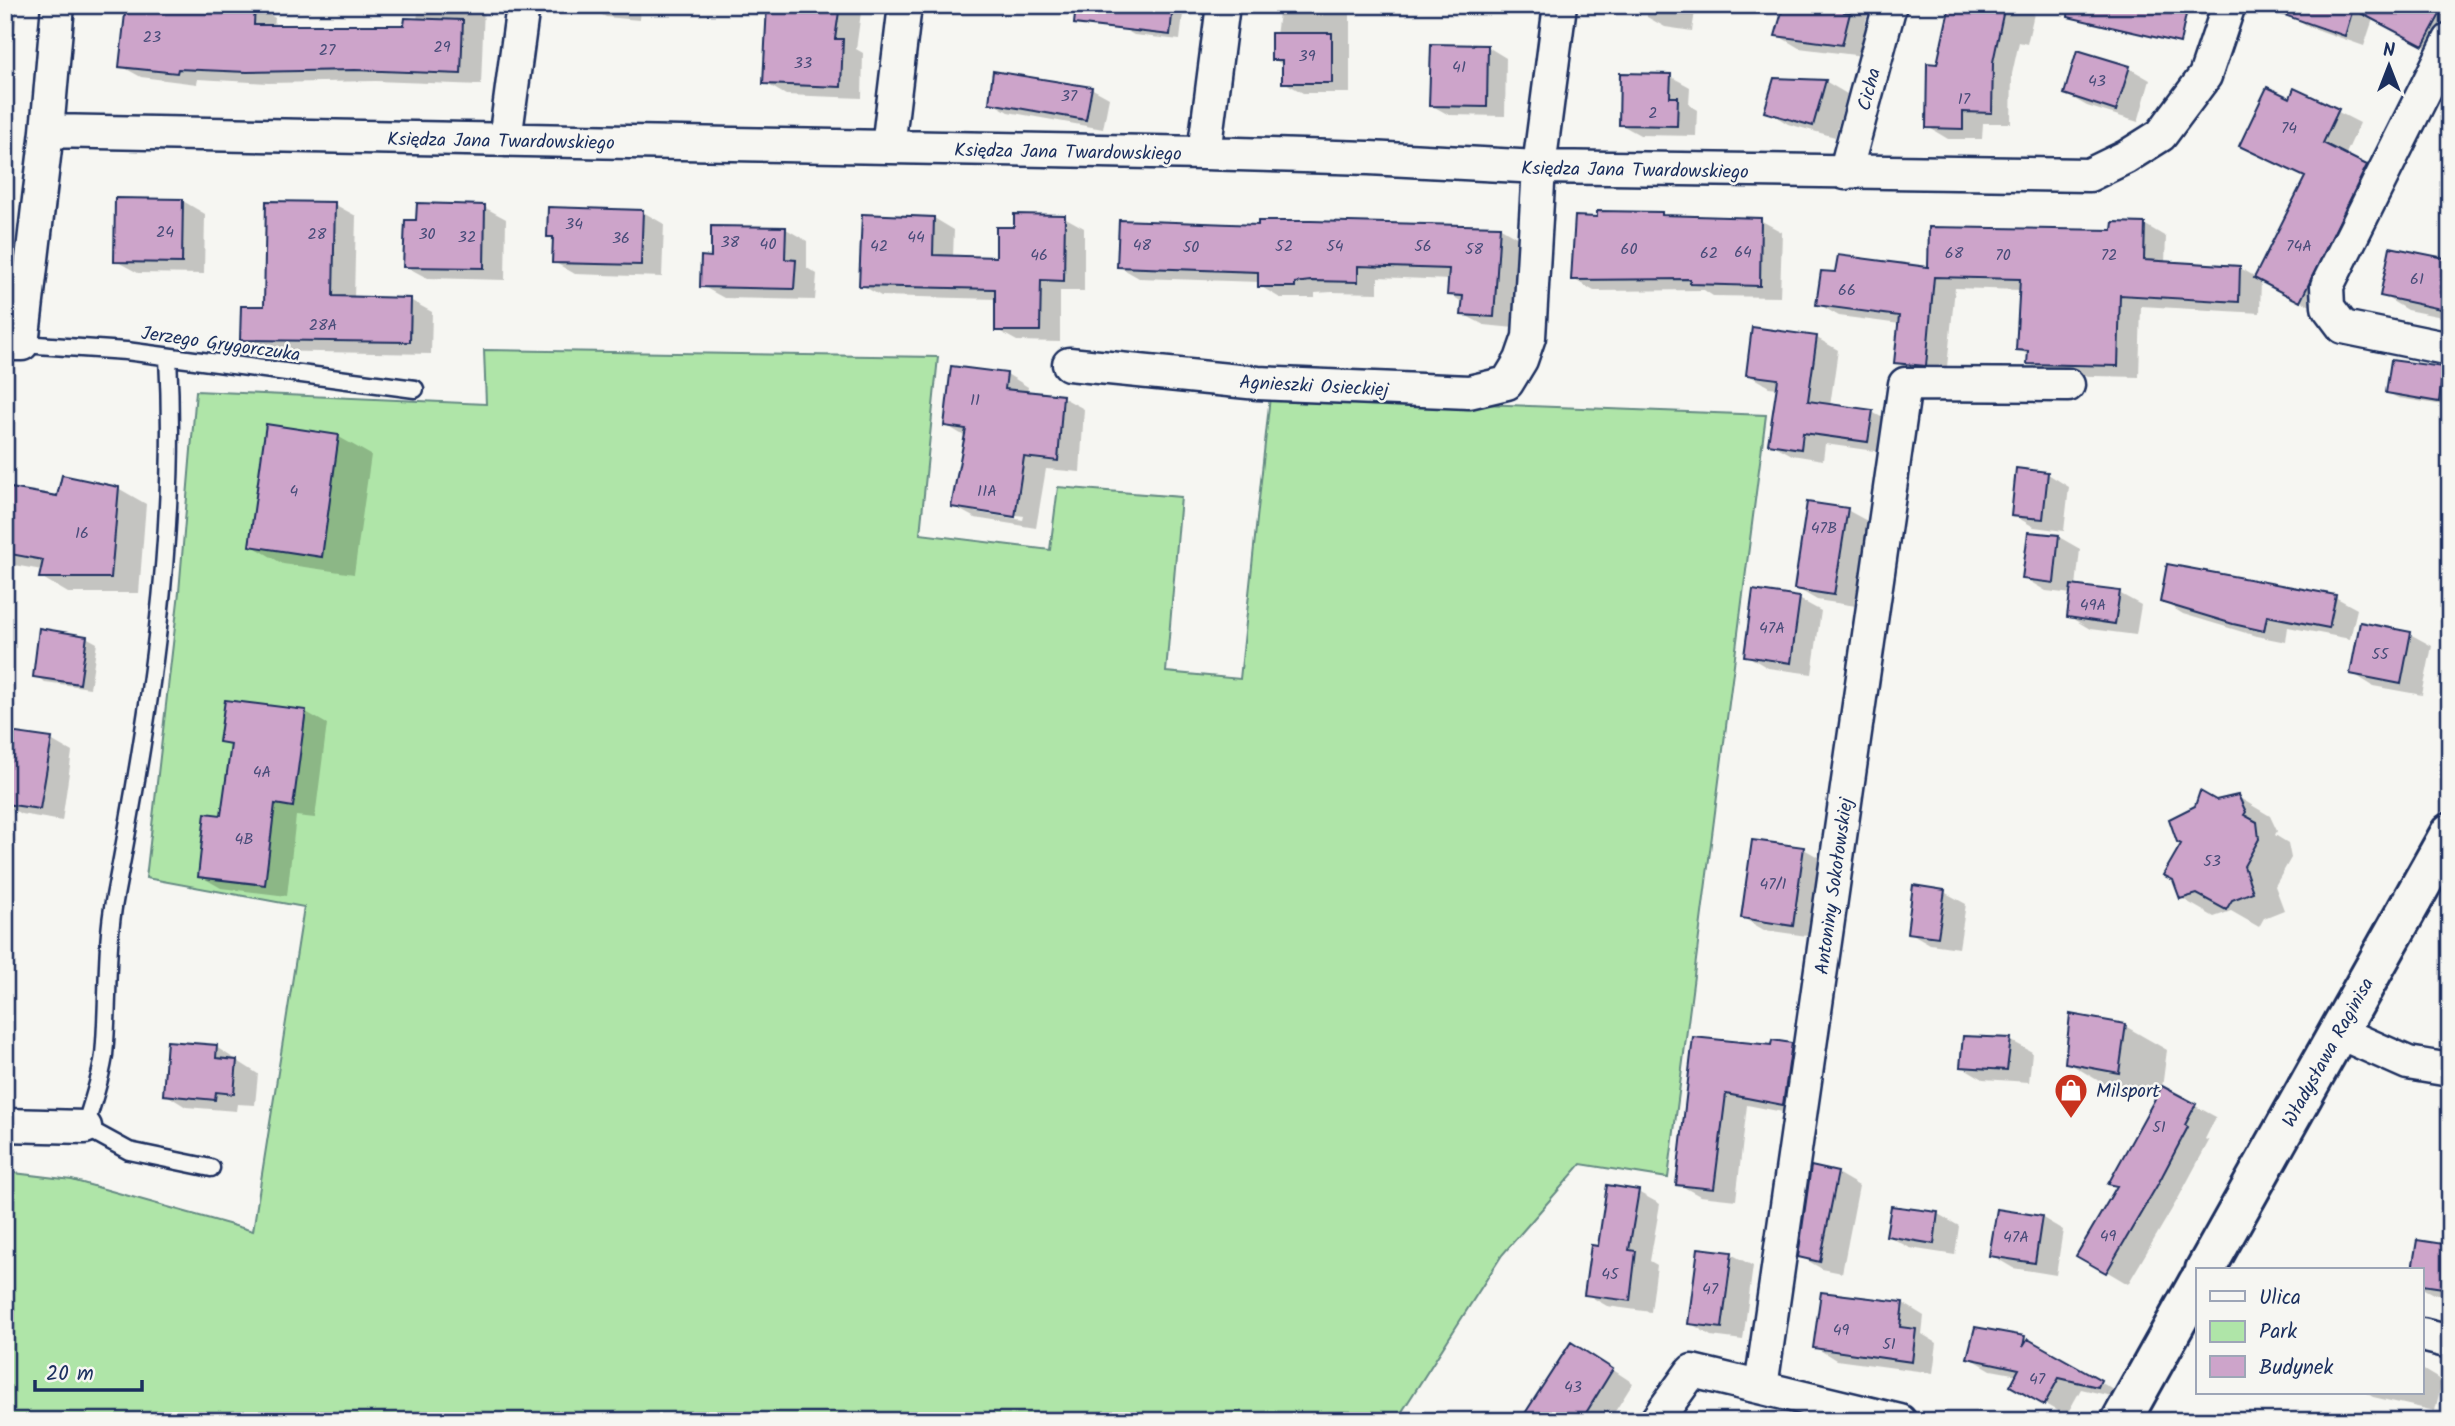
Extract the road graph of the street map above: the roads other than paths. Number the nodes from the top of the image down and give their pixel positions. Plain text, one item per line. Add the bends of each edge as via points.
1 (58, 5) edge
2 (523, 5) edge
3 (905, 5) edge
4 (1223, 5) edge
5 (1560, 5) edge
6 (1890, 5) edge
7 (2229, 5) edge
8 (2450, 40) edge
9 (47, 131) junction
10 (505, 140) junction
11 (888, 147) junction
12 (1204, 153) junction
13 (1539, 167) junction
14 (1845, 173) junction
15 (13, 344) edge
16 (2450, 349) edge
17 (169, 357) junction
18 (1069, 364) dead end
19 (2068, 385) dead end
20 (415, 389) dead end
21 (2450, 833) edge
22 (2337, 1032) junction
23 (2450, 1070) edge
24 (5, 1125) edge
25 (85, 1127) junction
26 (211, 1168) dead end
27 (2206, 1268) edge
28 (2196, 1287) edge
29 (2424, 1336) edge
30 (2450, 1342) edge
31 (1761, 1387) junction
32 (1656, 1421) edge
33 (1900, 1421) edge
34 (2121, 1421) edge

1 - 9 street
2 - 10 street
3 - 11 street
4 - 12 street
5 - 13 street
6 - 14 street, Cicha
7 - 14 street, Księdza Jana Twardowskiego via 2205,76 2161,135 2089,175
8 - 16 street via 2327,286 2328,307 2343,327
9 - 10 street, Księdza Jana Twardowskiego
9 - 15 street
10 - 11 street, Księdza Jana Twardowskiego
11 - 12 street, Księdza Jana Twardowskiego
12 - 13 street, Księdza Jana Twardowskiego
13 - 14 street, Księdza Jana Twardowskiego
13 - 18 street, Agnieszki Osieckiej via 1529,337 1507,383 1469,392 1258,383
15 - 17 lane, Jerzego Grygorczuka
17 - 20 lane, Jerzego Grygorczuka
17 - 25 lane via 170,482 153,659 112,921 103,1058
19 - 31 street, Antoniny Sokołowskiej via 1905,384
21 - 22 street, Władysława Raginisa
22 - 23 street via 2409,1063
22 - 27 street, Władysława Raginisa
24 - 25 street
25 - 26 lane via 129,1151
28 - 34 street
29 - 30 street
31 - 32 street via 1692,1371
31 - 33 street

